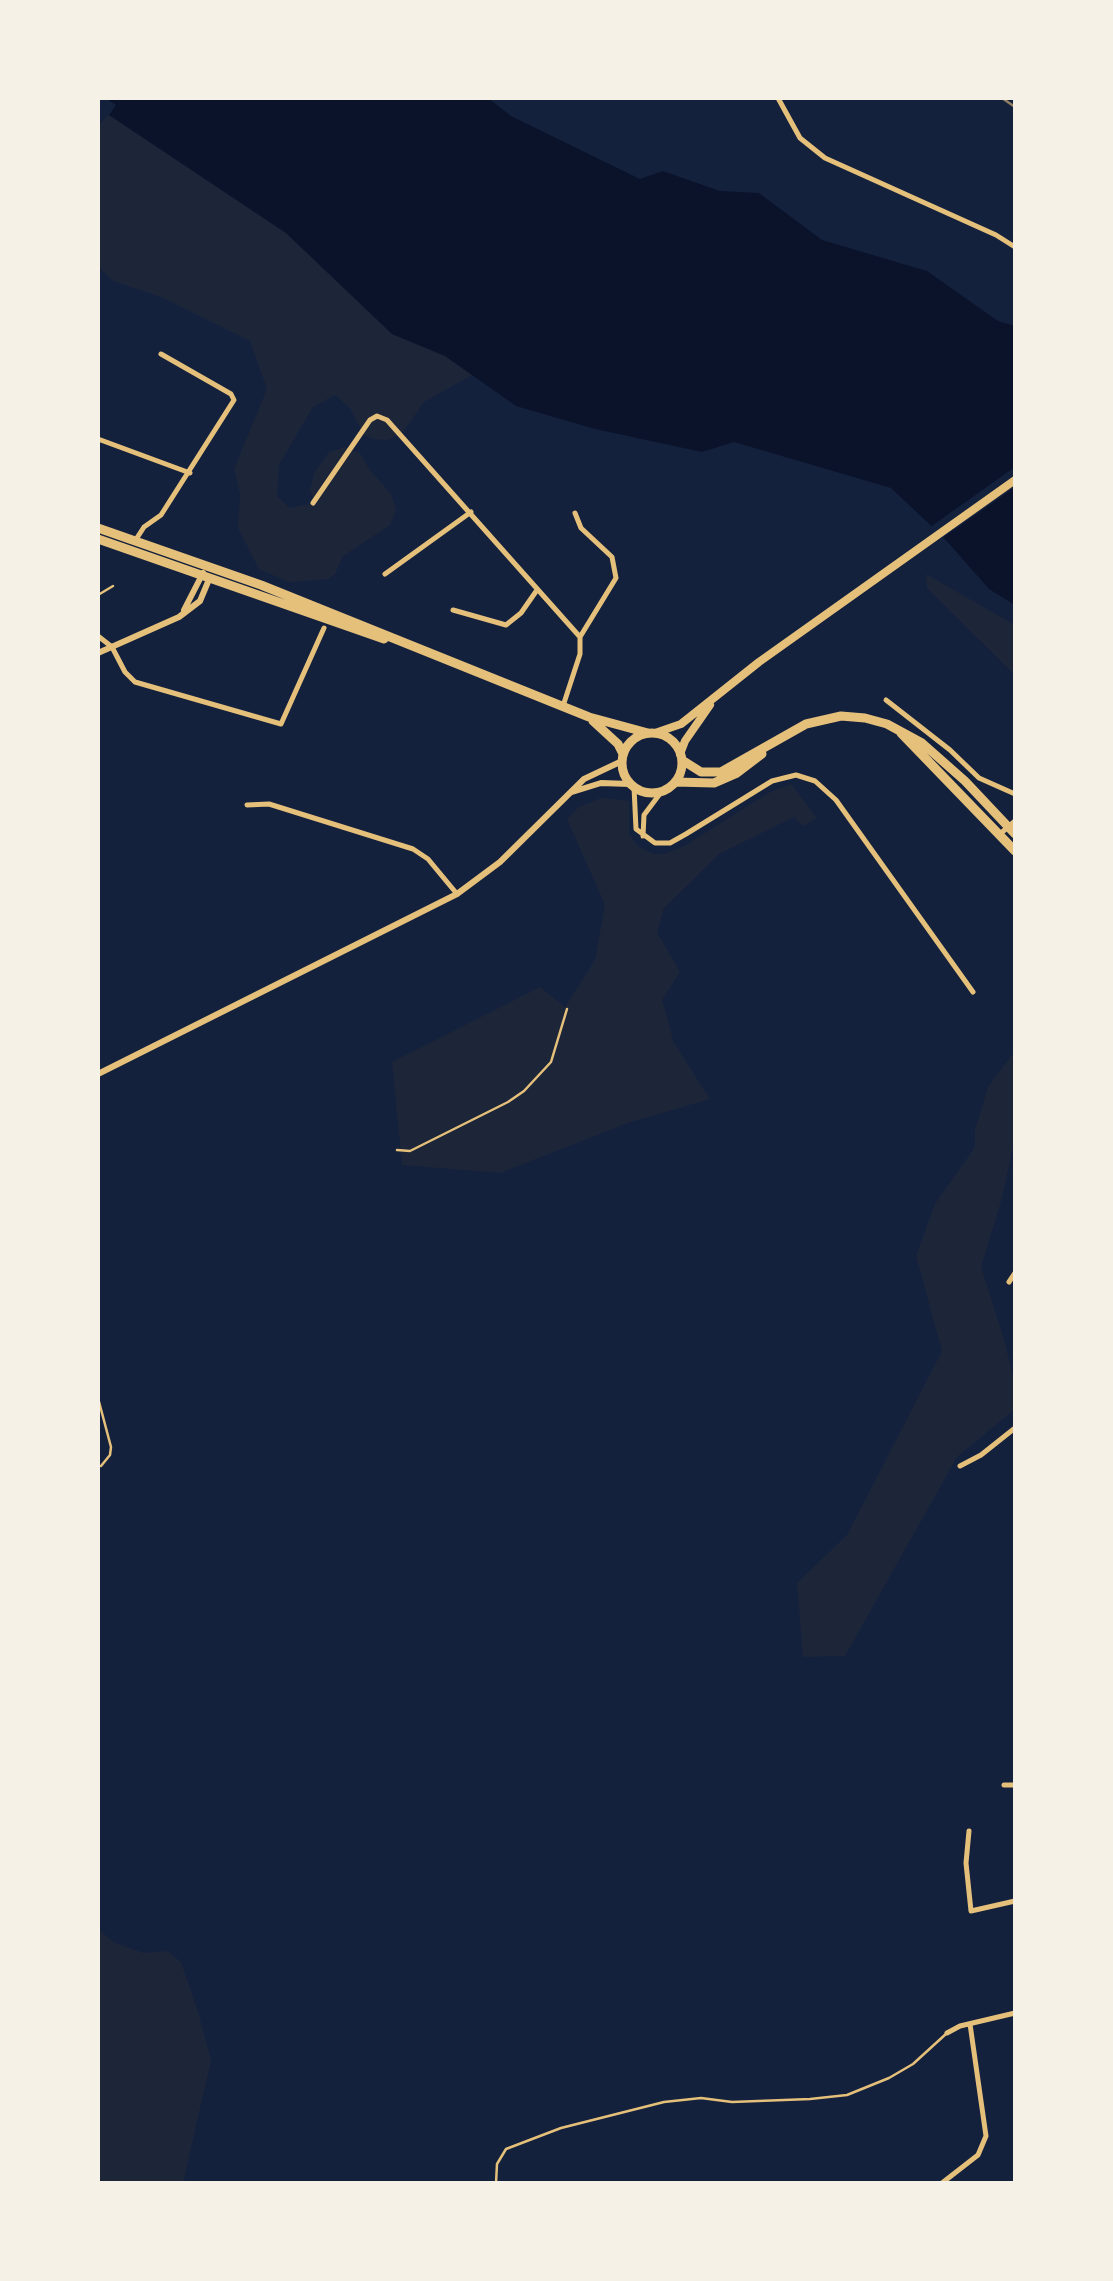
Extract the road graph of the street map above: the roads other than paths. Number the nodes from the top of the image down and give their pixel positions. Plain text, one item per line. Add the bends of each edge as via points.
1 (778, 98) edge
2 (1015, 247) edge
3 (161, 354) dead end
4 (98, 439) edge
5 (190, 473) junction
6 (1015, 480) edge
7 (313, 503) dead end
8 (471, 512) junction
9 (575, 513) dead end
10 (98, 527) edge
11 (98, 539) edge
12 (135, 540) junction
13 (131, 550) junction
14 (210, 567) junction
15 (385, 575) dead end
16 (205, 577) junction
17 (113, 586) dead end
18 (537, 590) junction
19 (98, 595) edge
20 (453, 610) dead end
21 (180, 617) junction
22 (324, 628) dead end
23 (98, 636) edge
24 (580, 637) junction
25 (400, 642) junction
26 (112, 647) junction
27 (98, 653) edge
28 (716, 697) junction
29 (886, 700) dead end
30 (563, 706) junction
31 (589, 717) junction
32 (897, 729) junction
33 (652, 733) junction
34 (771, 745) junction
35 (681, 757) junction
36 (623, 758) junction
37 (675, 782) junction
38 (633, 785) junction
39 (662, 791) junction
40 (567, 794) junction
41 (1015, 794) edge
42 (247, 805) dead end
43 (1013, 827) edge
44 (1000, 834) junction
45 (643, 836) junction
46 (1015, 851) edge
47 (457, 894) junction
48 (973, 992) dead end
49 (567, 1009) dead end
50 (98, 1074) edge
51 (397, 1150) dead end
52 (1015, 1273) edge
53 (1009, 1282) dead end
54 (98, 1398) edge
55 (1015, 1428) edge
56 (101, 1466) dead end
57 (960, 1466) dead end
58 (1004, 1785) dead end
59 (1015, 1785) edge
60 (969, 1831) dead end
61 (1015, 1901) edge
62 (1015, 2013) edge
63 (970, 2024) junction
64 (947, 2033) joint
65 (496, 2183) edge
66 (942, 2183) edge

1 - 2 street via 800,138 825,158
3 - 5 street via 234,400
4 - 5 street
5 - 12 street via 161,515
6 - 28 main road
7 - 8 street via 363,427 377,416 387,420
8 - 15 street
8 - 18 street
9 - 24 street via 581,528 612,557 616,578
10 - 12 highway
11 - 13 highway
12 - 13 street
12 - 14 highway
13 - 16 highway
14 - 16 street
14 - 25 highway
16 - 21 street
16 - 21 street via 200,601
16 - 25 highway
17 - 19 lane
18 - 20 street via 506,625
18 - 24 street
21 - 26 street
22 - 26 street via 281,724 135,682
23 - 26 street
24 - 30 street via 580,654
25 - 30 highway
26 - 27 street
28 - 33 main road via 681,724
28 - 35 main road via 685,741
29 - 41 street via 979,778
30 - 31 highway
31 - 33 highway
31 - 36 highway via 609,734
32 - 34 highway via 841,716 806,724
32 - 43 highway via 911,734 942,759
32 - 44 highway
33 - 35 highway via 668,738
33 - 36 highway via 630,743
34 - 35 highway via 721,772 701,772
34 - 37 highway via 737,773 715,783
35 - 37 highway
36 - 38 highway via 624,773
36 - 40 street
37 - 39 highway
38 - 39 highway via 648,792
38 - 40 street via 601,783
38 - 45 street via 636,829
39 - 45 street via 645,815
40 - 47 street via 500,862
42 - 47 street via 269,804 413,849 428,859
43 - 44 street
44 - 46 highway
45 - 48 street via 655,843 670,843 772,781 796,775 815,781 836,800
47 - 50 street
49 - 51 lane via 551,1062 524,1091 410,1151
52 - 53 street
54 - 56 lane via 111,1447
55 - 57 street
58 - 59 street
60 - 61 street via 965,1863 971,1912
62 - 63 street
63 - 64 street
63 - 66 street via 986,2136 978,2155
64 - 65 lane via 913,2064 847,2095 664,2102 561,2128 506,2149

